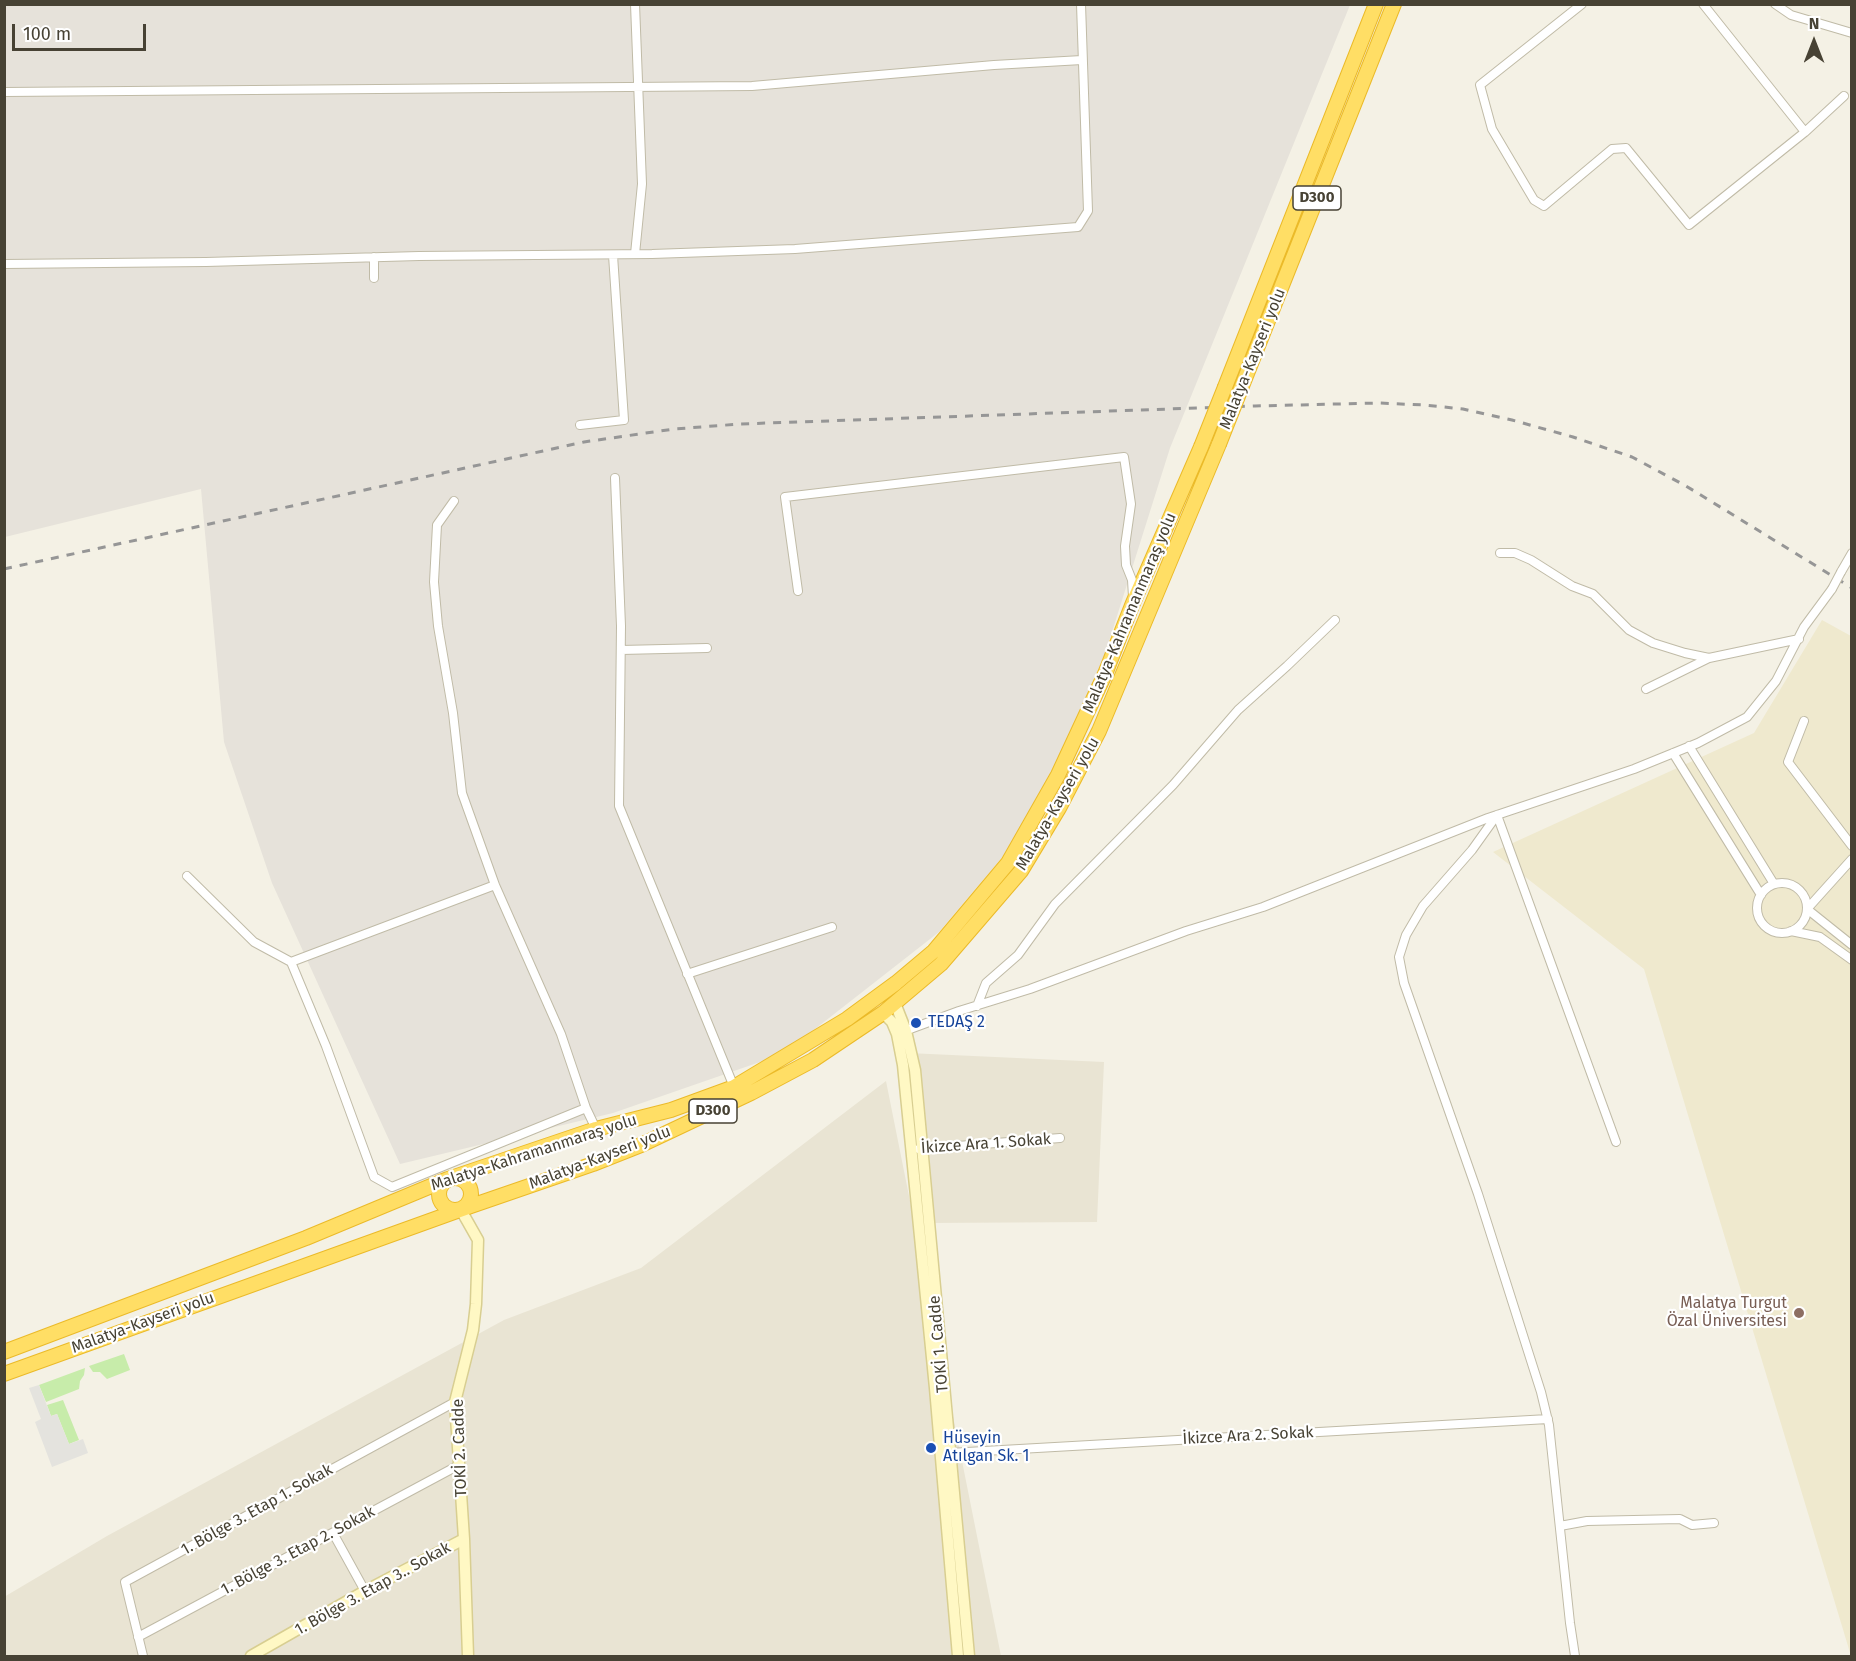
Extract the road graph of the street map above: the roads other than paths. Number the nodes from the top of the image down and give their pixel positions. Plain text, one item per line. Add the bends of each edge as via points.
1 (635, 4) edge
2 (1081, 4) edge
3 (1376, 4) edge
4 (1394, 4) edge
5 (1582, 4) edge
6 (1703, 4) edge
7 (1775, 4) edge
8 (1851, 33) edge
9 (1083, 60) junction
10 (638, 88) junction
11 (4, 92) edge
12 (1844, 96) dead end
13 (1805, 132) junction
14 (635, 254) junction
15 (613, 255) junction
16 (374, 257) junction
17 (4, 264) edge
18 (374, 278) dead end
19 (580, 425) dead end
20 (615, 478) dead end
21 (454, 501) dead end
22 (1500, 553) dead end
23 (1851, 553) edge
24 (798, 591) dead end
25 (1134, 603) junction
26 (1335, 620) dead end
27 (1799, 639) junction
28 (706, 648) dead end
29 (621, 650) junction
30 (1709, 658) junction
31 (1646, 689) dead end
32 (1804, 721) dead end
33 (1689, 747) junction
34 (1673, 753) junction
35 (1497, 815) junction
36 (1851, 846) edge
37 (1851, 858) edge
38 (187, 876) dead end
39 (1774, 884) junction
40 (495, 885) junction
41 (1761, 895) junction
42 (1807, 909) junction
43 (832, 927) dead end
44 (1791, 931) junction
45 (1851, 945) edge
46 (1851, 960) edge
47 (291, 962) junction
48 (687, 974) junction
49 (895, 1003) junction
50 (976, 1006) junction
51 (883, 1013) junction
52 (902, 1033) junction
53 (734, 1087) junction
54 (586, 1108) junction
55 (596, 1129) junction
56 (1060, 1138) dead end
57 (1616, 1142) dead end
58 (916, 1149) junction
59 (448, 1179) junction
60 (460, 1210) junction
61 (4, 1352) edge
62 (4, 1374) edge
63 (455, 1402) junction
64 (1548, 1419) junction
65 (949, 1453) junction
66 (459, 1465) junction
67 (1714, 1523) dead end
68 (1560, 1526) junction
69 (333, 1533) junction
70 (464, 1539) junction
71 (365, 1591) junction
72 (138, 1637) junction
73 (143, 1656) edge
74 (251, 1656) edge
75 (468, 1656) edge
76 (958, 1656) edge
77 (969, 1656) edge
78 (1575, 1656) edge

1 - 10 street
2 - 9 street
3 - 25 highway, Malatya-Kahramanmaraş yolu / D300, bridge via 1201,447
4 - 49 highway, Malatya-Kayseri yolu / D300, bridge via 1219,444 1099,731 1021,871 941,964
5 - 13 street via 1480,85 1492,129 1534,200 1544,206 1612,149 1626,148 1689,225
6 - 13 street
7 - 8 street via 1791,15
9 - 10 street via 752,86
9 - 14 street via 1088,211 1078,227 795,249
10 - 11 street
10 - 14 street via 642,183
12 - 13 street
14 - 15 street
15 - 16 street
15 - 19 street via 624,420
16 - 17 street
16 - 18 street
20 - 29 street
21 - 40 street via 437,525 437,615 462,793
22 - 30 street via 1515,553 1531,560 1572,586 1593,594 1629,630 1653,643
23 - 27 street, bridge
24 - 25 street via 785,497 1124,457 1131,504 1126,565
25 - 53 highway, Malatya-Kahramanmaraş yolu / D300 via 1058,775 1008,863 934,951 896,983 847,1019
26 - 50 street via 1238,710 1173,785 1055,904 1018,955 986,983
27 - 30 street
27 - 33 street via 1776,681 1747,717
28 - 29 street
29 - 48 street via 619,806
30 - 31 street
32 - 36 street via 1788,762
33 - 34 street
33 - 39 street
34 - 35 street
34 - 41 street
35 - 50 street via 1263,907
35 - 57 street
35 - 64 street via 1423,906 1406,935 1399,957 1404,983 1478,1194
37 - 42 street
38 - 47 street via 254,942
39 - 41 street
39 - 42 street via 1797,888
40 - 47 street
40 - 54 street via 561,1034
41 - 44 street via 1758,910 1765,925 1779,932
42 - 44 street via 1802,924
42 - 45 street
43 - 48 street
44 - 46 street via 1820,937
47 - 54 street via 374,1177 392,1187
48 - 53 street
49 - 51 highway, Malatya-Kayseri yolu / D300
49 - 52 main road
50 - 52 street
51 - 52 main road
51 - 60 highway, Malatya-Kayseri yolu / D300 via 813,1060 641,1145
52 - 58 main road, TOKİ 1. Cadde
53 - 55 highway, Malatya-Kahramanmaraş yolu / D300 via 671,1110
54 - 55 street
55 - 59 highway, Malatya-Kahramanmaraş yolu / D300
56 - 58 street, İkizce Ara 1. Sokak
58 - 65 main road, TOKİ 1. Cadde
58 - 76 main road, TOKİ 1. Cadde
59 - 60 highway via 439,1191 441,1202
59 - 60 highway via 464,1179 470,1187 469,1203
59 - 61 highway, Malatya-Kahramanmaraş yolu / D300 via 306,1238
60 - 62 highway, Malatya-Kayseri yolu / D300
60 - 63 main road, TOKİ 2. Cadde via 478,1240 473,1330
63 - 66 main road, TOKİ 2. Cadde
63 - 72 street, 1. Bölge 3. Etap 1. Sokak via 125,1582
64 - 65 street, İkizce Ara 2. Sokak
64 - 68 street
65 - 77 main road, TOKİ 1. Cadde
66 - 69 street, 1. Bölge 3. Etap 2. Sokak
66 - 70 main road, TOKİ 2. Cadde
67 - 68 street via 1692,1525 1680,1519 1587,1521
68 - 78 street
69 - 71 street
69 - 72 street, 1. Bölge 3. Etap 2. Sokak
70 - 71 main road, 1. Bölge 3. Etap 3.. Sokak
70 - 75 main road, TOKİ 2. Cadde
71 - 74 main road, 1. Bölge 3. Etap 3.. Sokak
72 - 73 street, 1. Bölge 3. Etap 1. Sokak

